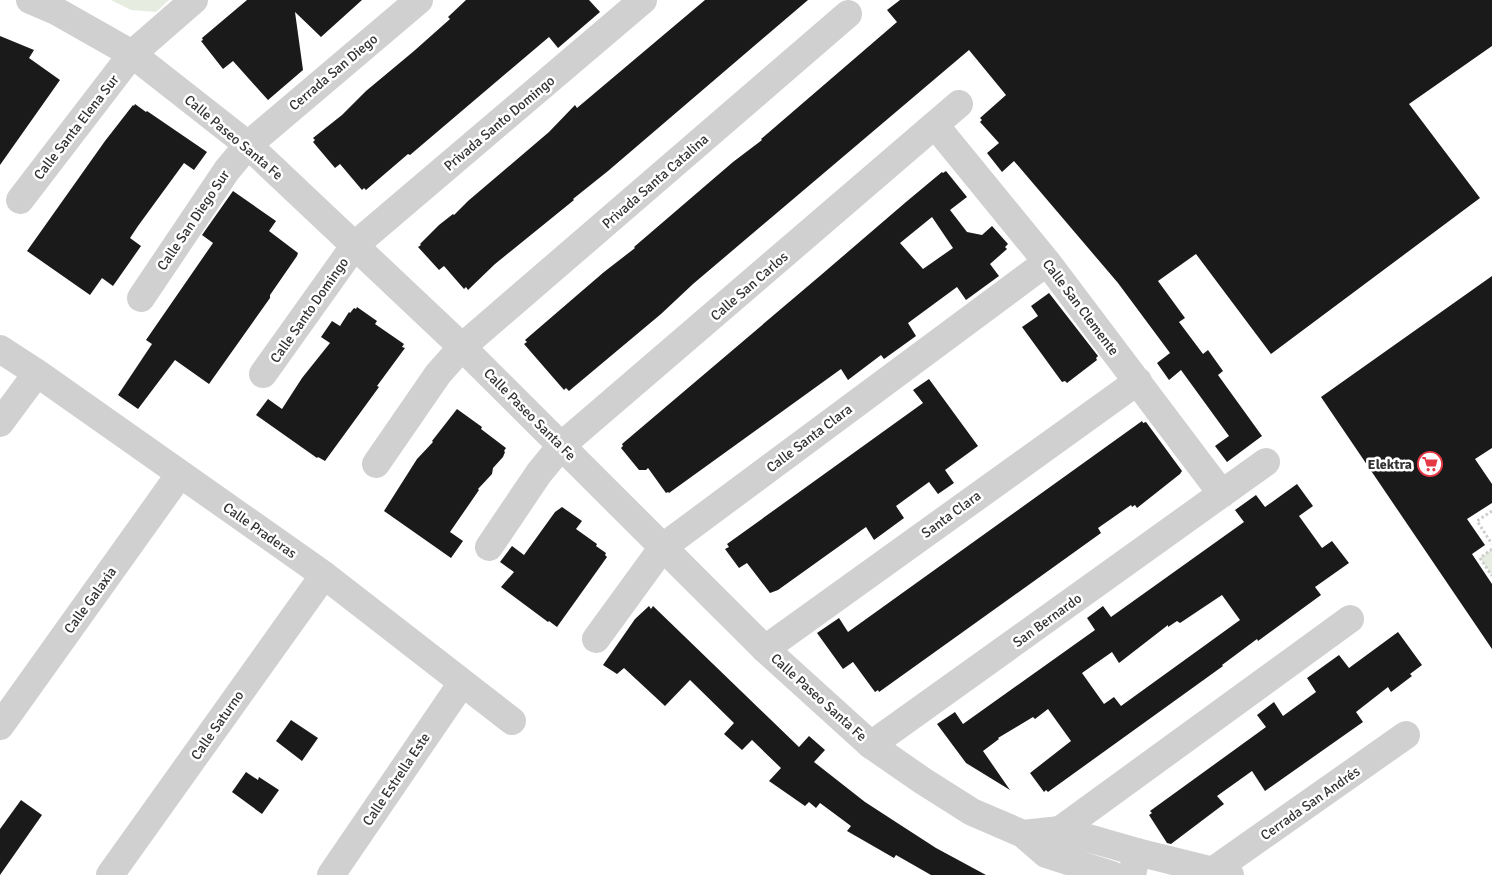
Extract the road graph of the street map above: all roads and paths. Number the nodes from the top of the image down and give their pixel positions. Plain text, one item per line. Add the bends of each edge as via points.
1 (30, 0) edge
2 (194, 0) edge
3 (419, 0) edge
4 (643, 0) edge
5 (848, 14) dead end
6 (132, 54) junction
7 (959, 104) dead end
8 (935, 125) junction
9 (248, 145) junction
10 (20, 200) dead end
11 (355, 245) junction
12 (1047, 262) junction
13 (141, 298) dead end
14 (462, 347) junction
15 (0, 349) edge
16 (37, 373) junction
17 (263, 374) dead end
18 (1138, 381) junction
19 (0, 423) edge
20 (562, 446) junction
21 (1266, 462) dead end
22 (376, 464) dead end
23 (180, 474) junction
24 (1222, 494) junction
25 (1492, 511) edge
26 (1492, 544) edge
27 (489, 547) dead end
28 (663, 547) junction
29 (1492, 549) edge
30 (324, 575) junction
31 (1492, 576) edge
32 (1350, 619) dead end
33 (596, 639) dead end
34 (765, 649) junction
35 (462, 683) junction
36 (512, 721) dead end
37 (0, 726) edge
38 (1406, 735) dead end
39 (871, 745) junction
40 (1060, 830) junction
41 (1023, 834) junction
42 (1046, 854) junction
43 (1135, 863) edge
44 (1222, 872) edge
45 (110, 875) edge
46 (331, 875) edge
47 (1112, 875) edge

1 - 6 street, Calle Paseo Santa Fe
2 - 6 street, Calle Santa Elena Sur
3 - 9 street, Cerrada San Diego
4 - 11 street, Privada Santo Domingo
5 - 14 street, Privada Santa Catalina
6 - 9 street, Calle Paseo Santa Fe
6 - 10 street, Calle Santa Elena Sur
7 - 8 street, Calle San Carlos
8 - 12 street, Calle San Clemente
8 - 20 street, Calle San Carlos
9 - 11 street, Calle Paseo Santa Fe
9 - 13 street, Calle San Diego Sur via 227,170
11 - 14 street, Calle Paseo Santa Fe
11 - 17 street, Calle Santo Domingo
12 - 18 street, Calle San Clemente
12 - 28 street, Calle Santa Clara
14 - 20 street, Calle Paseo Santa Fe
14 - 22 street, Privada Santa Catalina via 438,374
15 - 16 street, Calle Praderas
16 - 19 street
16 - 23 street, Calle Praderas
18 - 24 street, Calle San Clemente
18 - 34 street, Santa Clara
20 - 27 street, Calle San Carlos
20 - 28 street, Calle Paseo Santa Fe
21 - 24 street, San Bernardo
23 - 30 street, Calle Praderas
23 - 37 street, Calle Galaxia
24 - 39 street, San Bernardo
25 - 26 path via 1477,521
28 - 33 street, Calle Santa Clara
28 - 34 street, Calle Paseo Santa Fe
29 - 31 path via 1480,558
30 - 35 street, Calle Praderas
30 - 45 street, Calle Saturno
32 - 40 street
34 - 39 street, Calle Paseo Santa Fe
35 - 36 street, Calle Praderas
35 - 46 street, Calle Estrella Este
38 - 44 street, Cerrada San Andrés
39 - 41 street, Calle Paseo Santa Fe via 972,812
40 - 41 street, Calle Paseo Santa Fe
40 - 42 street
40 - 43 street, Calle Paseo Santa Fe
41 - 42 street, Calle Paseo Santa Fe
42 - 47 street, Calle Paseo Santa Fe
43 - 44 street, Calle Paseo Santa Fe

